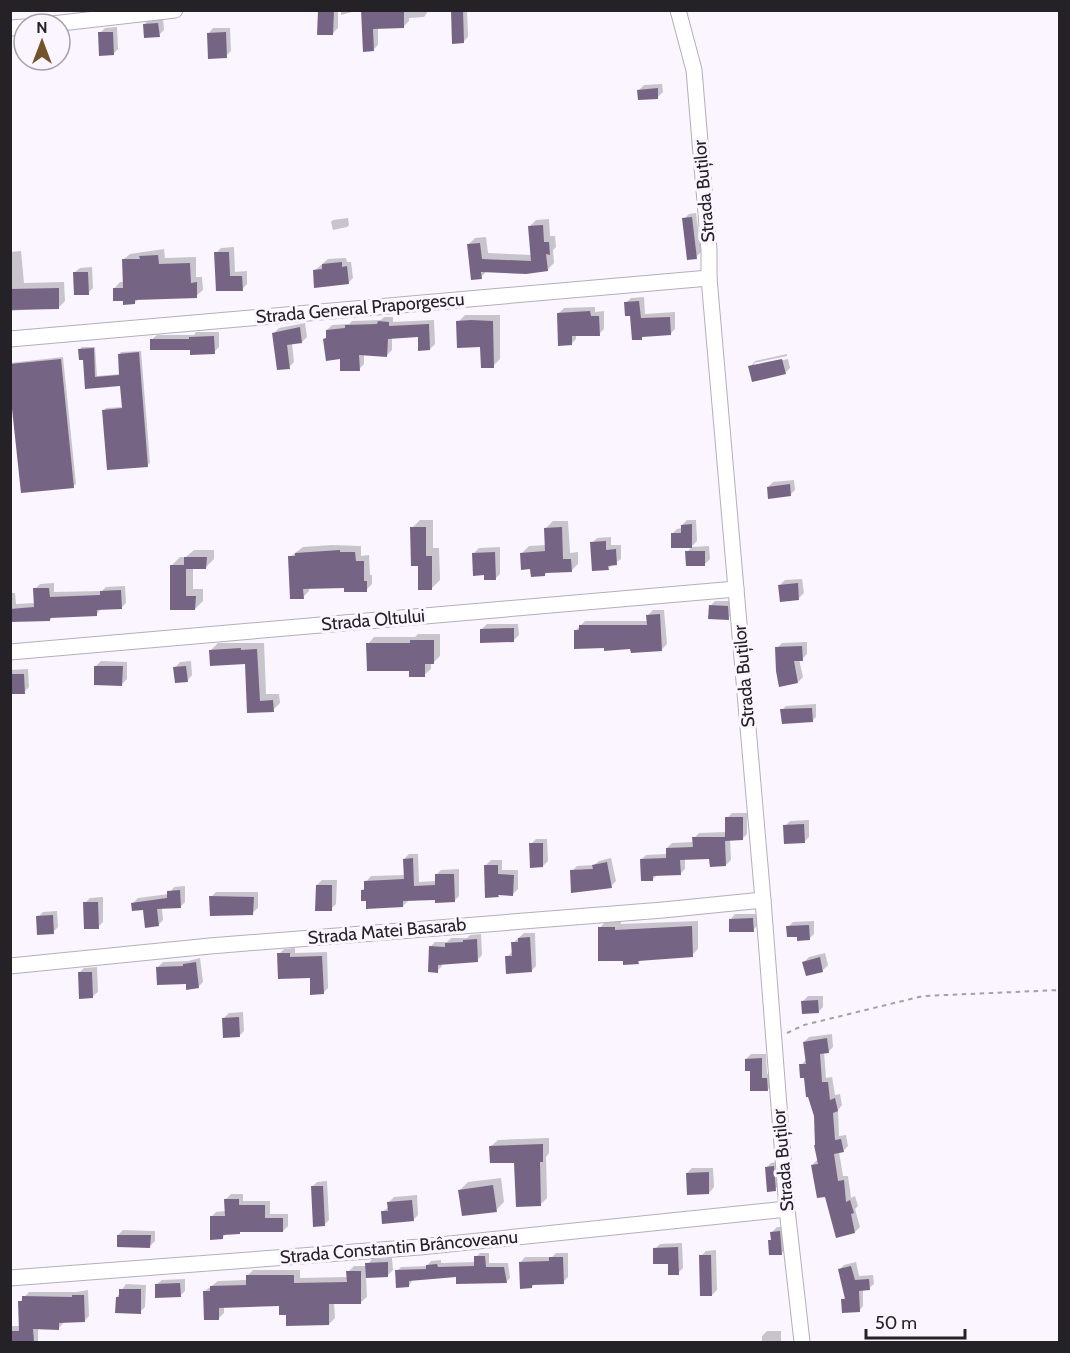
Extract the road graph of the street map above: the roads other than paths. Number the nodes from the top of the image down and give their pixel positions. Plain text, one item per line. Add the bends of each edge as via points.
1 (175, 10) edge
2 (678, 10) edge
3 (72, 22) edge
4 (709, 278) junction
5 (10, 339) edge
6 (736, 589) junction
7 (10, 652) edge
8 (763, 900) junction
9 (10, 966) edge
10 (787, 1209) junction
11 (10, 1278) edge
12 (802, 1342) edge

1 - 3 street
2 - 4 street, Strada Buților via 694,70
4 - 5 street, Strada General Praporgescu
4 - 6 street, Strada Buților
6 - 7 street, Strada Oltului
6 - 8 street, Strada Buților
8 - 9 street, Strada Matei Basarab
8 - 10 street, Strada Buților
10 - 11 street, Strada Constantin Brâncoveanu via 420,1247
10 - 12 street, Strada Buților

